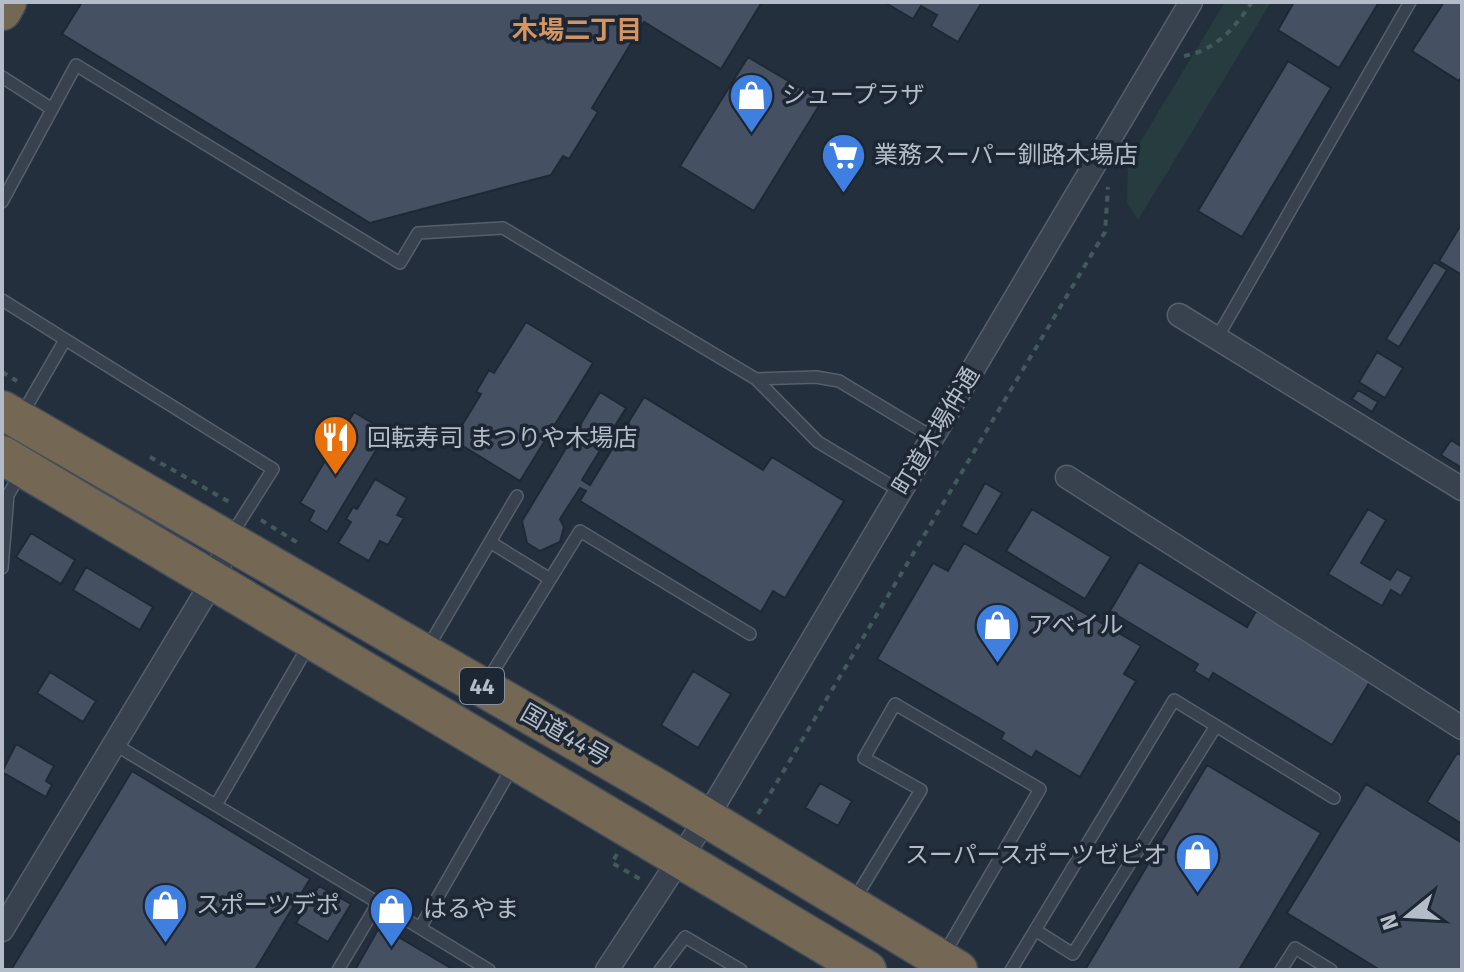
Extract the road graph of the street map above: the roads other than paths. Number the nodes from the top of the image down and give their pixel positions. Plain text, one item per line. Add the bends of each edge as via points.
1 (7, 2) edge
2 (1191, 2) edge
3 (1410, 2) edge
4 (2, 11) edge
5 (2, 77) edge
6 (52, 109) junction
7 (2, 202) edge
8 (2, 300) edge
9 (1179, 315) dead end
10 (1217, 338) junction
11 (65, 340) junction
12 (756, 379) junction
13 (10, 415) edge
14 (932, 437) junction
15 (12, 462) edge
16 (1067, 477) dead end
17 (1462, 489) edge
18 (900, 491) junction
19 (517, 496) dead end
20 (230, 539) junction
21 (490, 542) junction
22 (2, 568) edge
23 (214, 579) junction
24 (550, 579) junction
25 (750, 634) dead end
26 (313, 639) junction
27 (425, 653) junction
28 (478, 684) junction
29 (451, 722) junction
30 (1216, 726) junction
31 (1462, 728) edge
32 (114, 744) junction
33 (517, 760) junction
34 (1334, 798) dead end
35 (216, 805) junction
36 (706, 819) junction
37 (681, 859) junction
38 (378, 903) junction
39 (851, 906) junction
40 (420, 928) junction
41 (2, 930) edge
42 (1035, 930) junction
43 (949, 965) edge
44 (338, 970) edge
45 (489, 970) edge
46 (607, 970) edge
47 (660, 970) edge
48 (741, 970) edge
49 (867, 970) edge
50 (1011, 970) edge
51 (1281, 970) edge
52 (1331, 970) edge

1 - 4 highway
2 - 14 street, 町道木場仲通
3 - 10 lane
5 - 6 lane
6 - 7 lane
6 - 12 lane via 76,65 400,263 418,233 503,228
8 - 11 lane
9 - 10 street
10 - 17 street
11 - 13 lane
11 - 20 lane via 273,469
12 - 14 lane via 839,381
12 - 18 lane via 818,442
13 - 20 highway, 国道44号 / 44
14 - 18 street, 町道木場仲通
15 - 22 lane
15 - 23 highway, 国道44号 / 44
16 - 31 street
18 - 36 street, 町道木場仲通
19 - 21 lane
20 - 23 street
20 - 27 highway, 国道44号 / 44
21 - 24 lane
21 - 27 lane
23 - 26 highway, 国道44号 / 44
23 - 32 street
24 - 25 lane via 580,531
24 - 28 lane
26 - 29 highway, 国道44号 / 44
26 - 35 lane
27 - 28 highway, 国道44号 / 44
28 - 29 highway
28 - 36 highway, 国道44号 / 44
29 - 33 highway, 国道44号 / 44
30 - 34 lane
30 - 42 lane via 1073,954
30 - 42 lane via 1174,700
32 - 35 lane
32 - 41 street
33 - 37 highway, 国道44号 / 44
33 - 40 lane
35 - 38 lane
36 - 37 street, 町道木場仲通
36 - 39 highway, 国道44号 / 44
37 - 46 street, 町道木場仲通
37 - 49 highway, 国道44号 / 44
38 - 40 lane
38 - 44 lane
39 - 43 highway, 国道44号 / 44
39 - 43 lane via 921,790 864,758 895,704 1040,789
40 - 45 lane
42 - 50 lane
47 - 48 lane via 685,937
51 - 52 lane via 1295,948

